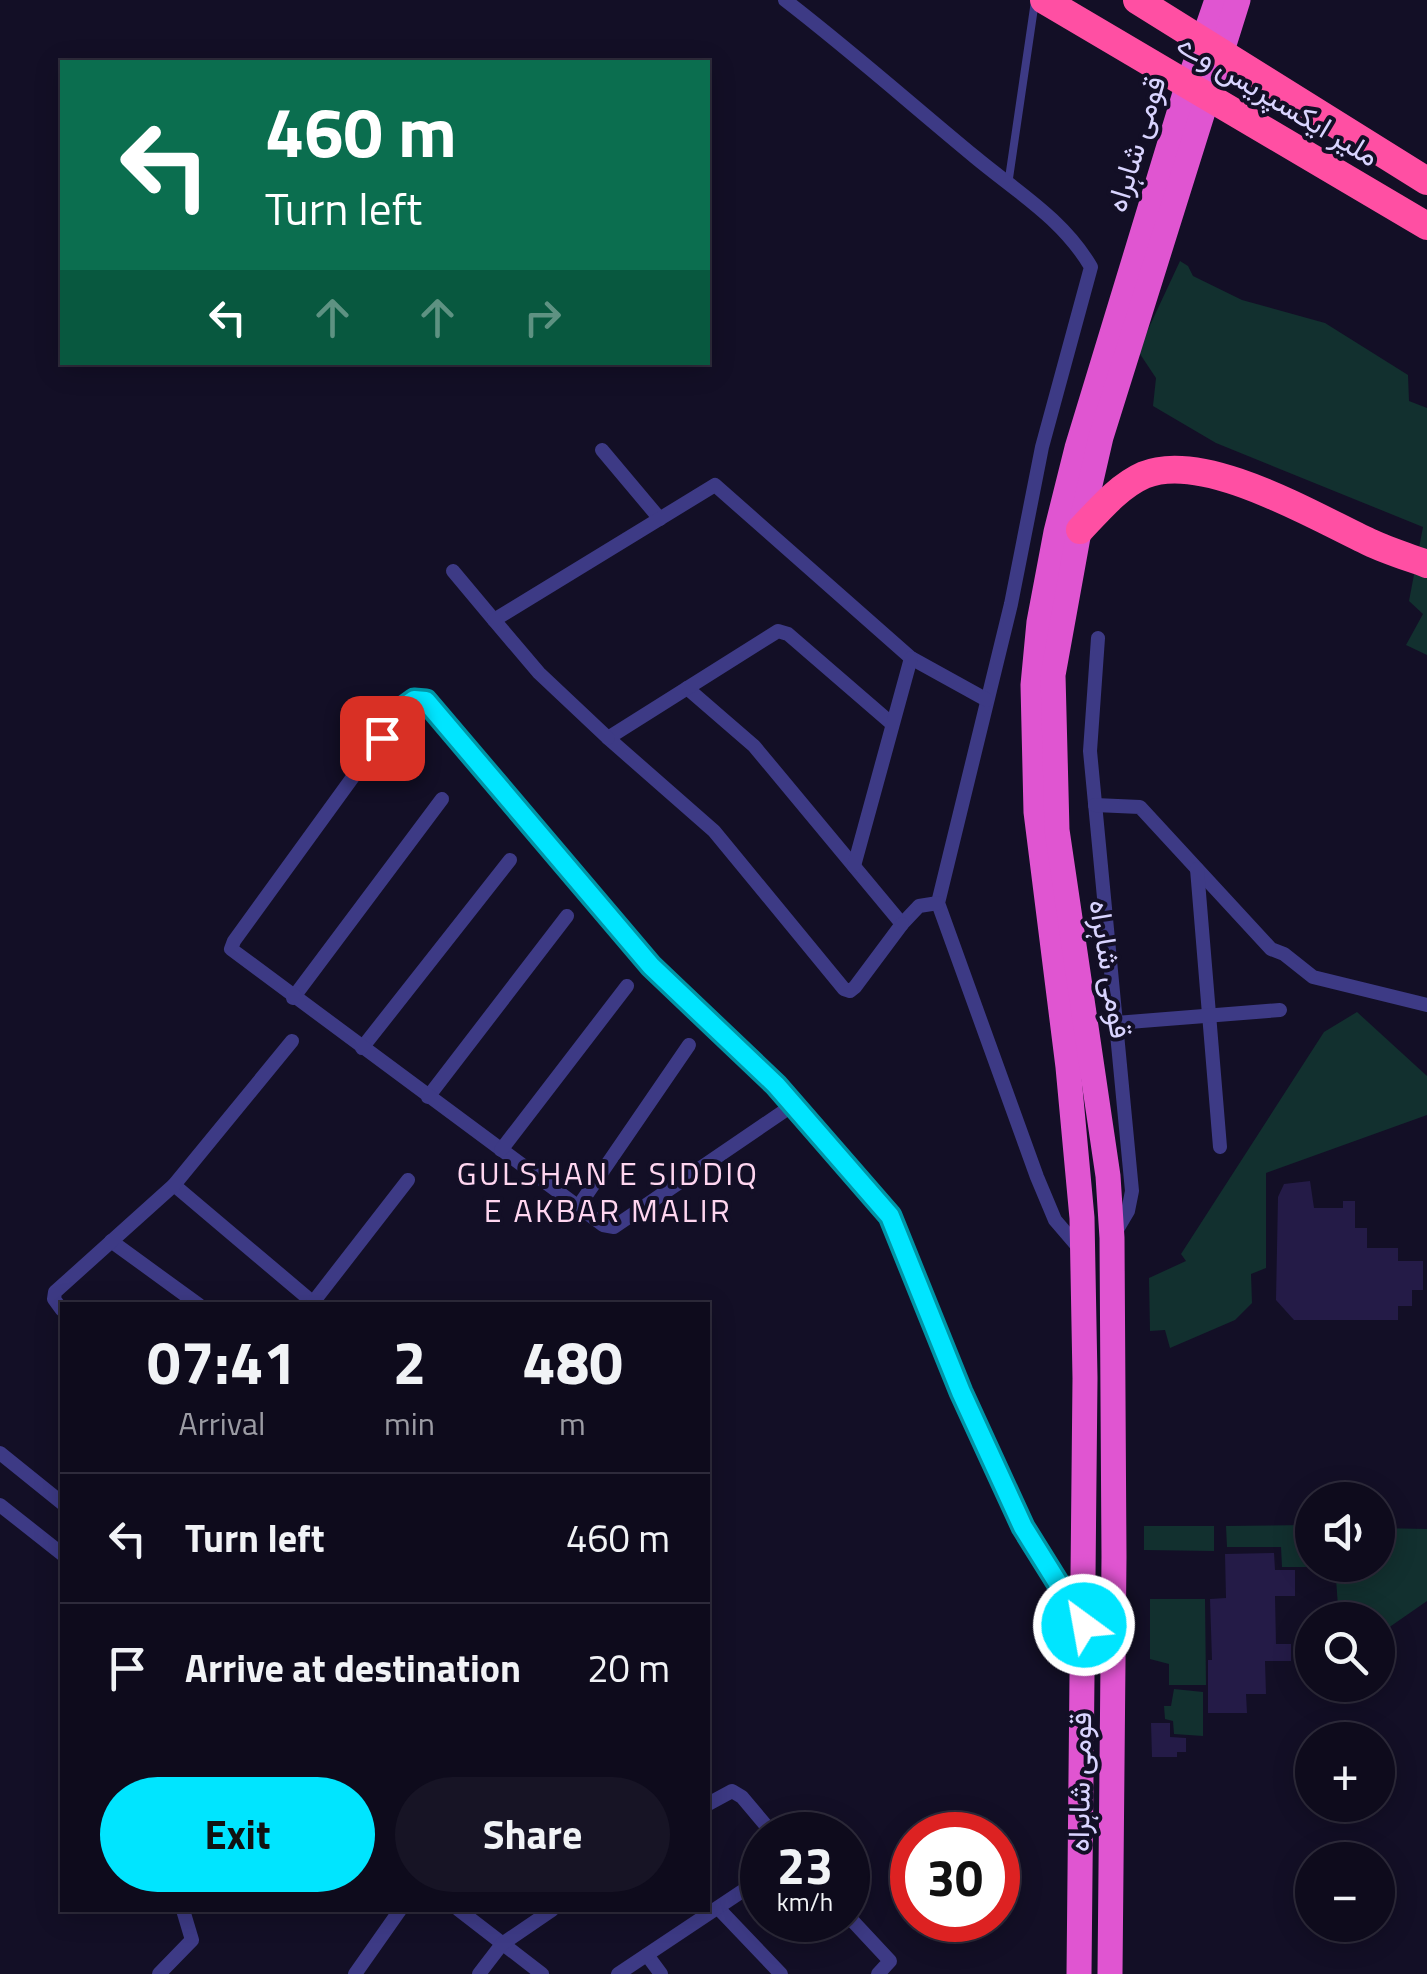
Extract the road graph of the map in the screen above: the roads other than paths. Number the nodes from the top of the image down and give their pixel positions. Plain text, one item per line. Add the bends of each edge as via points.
1 (785, 0) edge
2 (1035, 0) edge
3 (1044, 0) edge
4 (1137, 0) edge
5 (1217, 0) edge
6 (1238, 0) edge
7 (1427, 181) edge
8 (1008, 185) junction
9 (1427, 226) edge
10 (1114, 355) junction
11 (602, 450) dead end
12 (660, 519) junction
13 (1080, 530) junction
14 (1427, 564) edge
15 (453, 571) dead end
16 (494, 620) junction
17 (1098, 638) dead end
18 (910, 658) junction
19 (687, 688) junction
20 (987, 700) junction
21 (891, 723) junction
22 (608, 738) junction
23 (442, 799) dead end
24 (1095, 805) junction
25 (510, 860) dead end
26 (854, 866) junction
27 (1197, 867) junction
28 (938, 903) junction
29 (566, 916) dead end
30 (902, 924) junction
31 (627, 986) dead end
32 (294, 998) junction
33 (1427, 1005) edge
34 (1280, 1010) dead end
35 (1208, 1016) junction
36 (1116, 1023) junction
37 (292, 1041) dead end
38 (688, 1045) dead end
39 (362, 1048) junction
40 (428, 1096) junction
41 (793, 1105) junction
42 (1220, 1147) dead end
43 (500, 1150) junction
44 (408, 1180) dead end
45 (174, 1184) junction
46 (578, 1207) junction
47 (1112, 1238) junction
48 (112, 1241) junction
49 (1083, 1252) junction
50 (195, 1302) edge
51 (312, 1302) edge
52 (316, 1302) edge
53 (60, 1307) edge
54 (0, 1453) edge
55 (60, 1501) edge
56 (0, 1505) edge
57 (60, 1552) edge
58 (1084, 1625) junction
59 (1113, 1686) junction
60 (1083, 1690) junction
61 (710, 1803) edge
62 (755, 1812) edge
63 (740, 1893) edge
64 (718, 1908) junction
65 (184, 1912) edge
66 (399, 1912) edge
67 (462, 1912) edge
68 (549, 1912) edge
69 (870, 1940) edge
70 (502, 1944) junction
71 (646, 1955) junction
72 (159, 1974) edge
73 (354, 1974) edge
74 (480, 1974) edge
75 (542, 1974) edge
76 (618, 1974) edge
77 (661, 1974) edge
78 (781, 1974) edge
79 (878, 1974) edge
80 (1079, 1974) edge
81 (1110, 1974) edge

1 - 8 street
2 - 8 lane
3 - 9 highway, ملیر ایکسپریس وے, bridge
4 - 7 highway, ملیر ایکسپریس وے, bridge
5 - 10 highway, قومی شاہراہ, bridge
6 - 10 highway, قومی شاہراہ, bridge
8 - 20 street via 1054,218 1092,267 1042,446
10 - 13 highway, قومی شاہراہ
10 - 49 highway, قومی شاہراہ via 1056,532 1033,685 1036,812
11 - 12 street
12 - 16 street
12 - 18 street via 715,485
13 - 14 highway via 1146,474 1176,470 1232,479
13 - 47 highway, قومی شاہراہ via 1053,675 1056,830
15 - 16 street
16 - 22 street via 538,673
17 - 24 street via 1090,751
18 - 20 street
18 - 21 street
19 - 21 street via 778,631
19 - 22 street
19 - 26 street via 754,746
20 - 28 street
21 - 26 street
22 - 30 street via 714,831 844,989 855,987
23 - 32 street
24 - 27 street via 1140,807
24 - 36 street
25 - 39 street
26 - 30 street
27 - 33 street via 1271,949 1312,977
27 - 35 street
28 - 30 street via 920,906
28 - 49 street via 1055,1220
29 - 40 street
31 - 43 street
32 - 39 street
32 - 41 street via 236,956 234,941 403,708 426,701 651,966
34 - 35 street
35 - 36 street
35 - 42 street
36 - 47 street via 1132,1191
37 - 45 street
38 - 46 street
39 - 40 street
40 - 43 street
41 - 46 street via 614,1227
41 - 58 street via 890,1216 1023,1527
43 - 46 street
44 - 52 street
45 - 48 street
45 - 51 street
47 - 59 highway, قومی شاہراہ
48 - 50 street
48 - 53 street via 55,1292
49 - 58 highway, قومی شاہراہ
54 - 55 street
56 - 57 street
58 - 60 highway, قومی شاہراہ
59 - 60 highway
59 - 81 highway, قومی شاہراہ
60 - 80 highway, قومی شاہراہ
61 - 62 street via 732,1791
63 - 64 street
64 - 71 street
64 - 78 street
65 - 72 street via 192,1940
66 - 73 street
67 - 70 street
68 - 70 street
69 - 79 street via 890,1961
70 - 74 street
70 - 75 street
71 - 76 street
71 - 77 street

